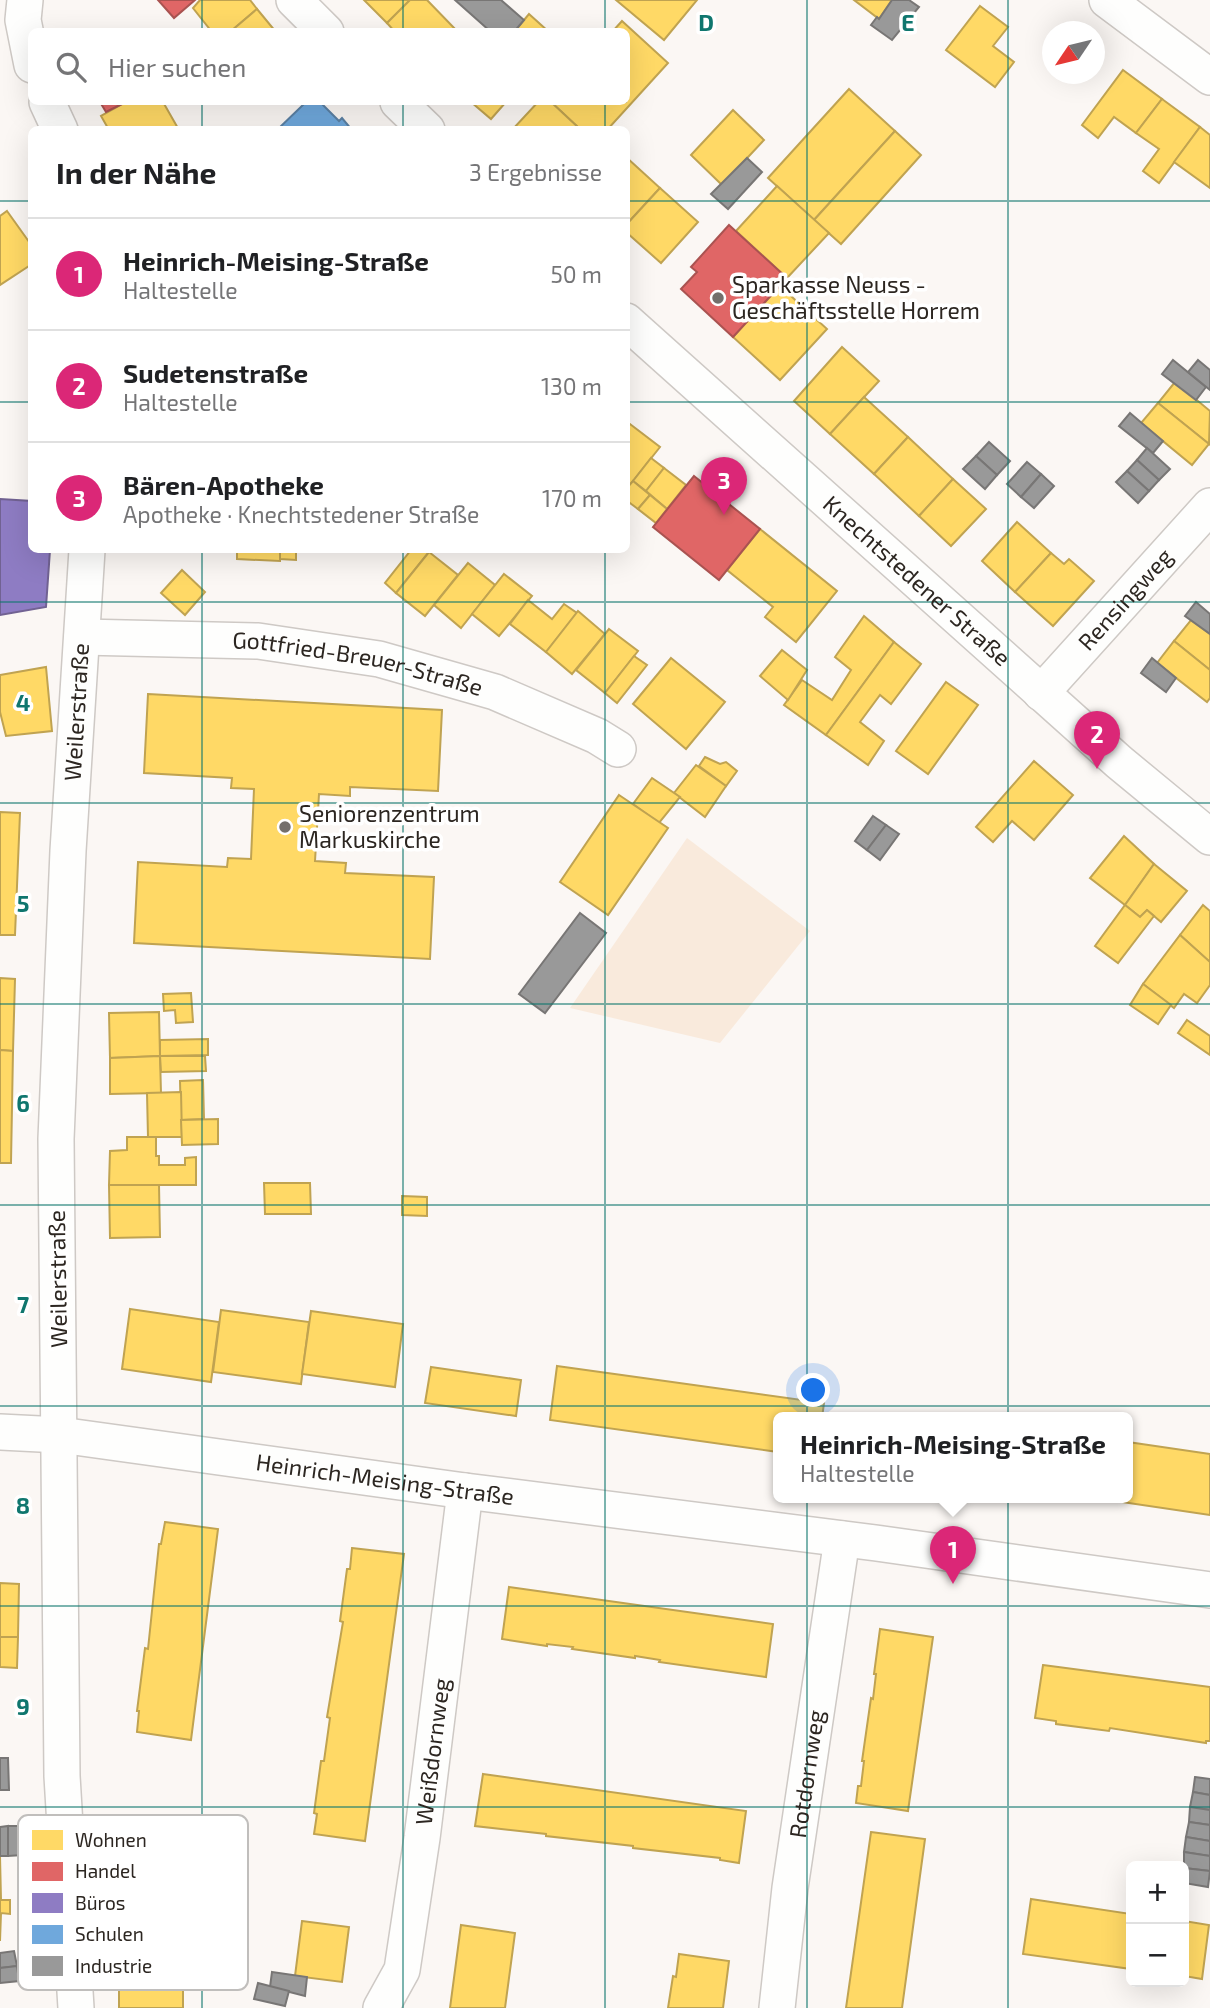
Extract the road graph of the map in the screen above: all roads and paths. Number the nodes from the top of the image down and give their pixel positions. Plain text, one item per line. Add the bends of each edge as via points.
1 (24, 0) edge
2 (294, 0) edge
3 (1108, 0) edge
4 (322, 28) edge
5 (28, 46) edge
6 (0, 58) edge
7 (28, 66) edge
8 (1210, 77) edge
9 (48, 105) edge
10 (401, 105) edge
11 (58, 126) edge
12 (423, 126) edge
13 (630, 325) edge
14 (1210, 506) edge
15 (87, 553) edge
16 (83, 628) junction
17 (1041, 693) junction
18 (618, 749) dead end
19 (1210, 837) edge
20 (0, 1432) edge
21 (60, 1435) junction
22 (465, 1491) junction
23 (842, 1539) junction
24 (1210, 1590) edge
25 (64, 1815) edge
26 (75, 1990) edge
27 (76, 2008) edge
28 (381, 2008) edge
29 (777, 2008) edge

1 - 5 street
2 - 4 street
3 - 8 street
6 - 7 street
9 - 11 street
10 - 12 street
13 - 17 street, Knechtstedener Straße
14 - 17 street, Rensingweg
15 - 16 street, Weilerstraße
16 - 18 street, Gottfried-Breuer-Straße via 258,641 379,659 495,692
16 - 21 street, Weilerstraße via 56,1139
17 - 19 street, Knechtstedener Straße
20 - 21 street, Heinrich-Meising-Straße
21 - 22 street, Heinrich-Meising-Straße
21 - 25 street, Weilerstraße
22 - 23 street, Heinrich-Meising-Straße
22 - 28 street, Weißdornweg via 401,1970
23 - 24 street, Heinrich-Meising-Straße
23 - 29 street, Rotdornweg via 790,1888
26 - 27 street, Weilerstraße

